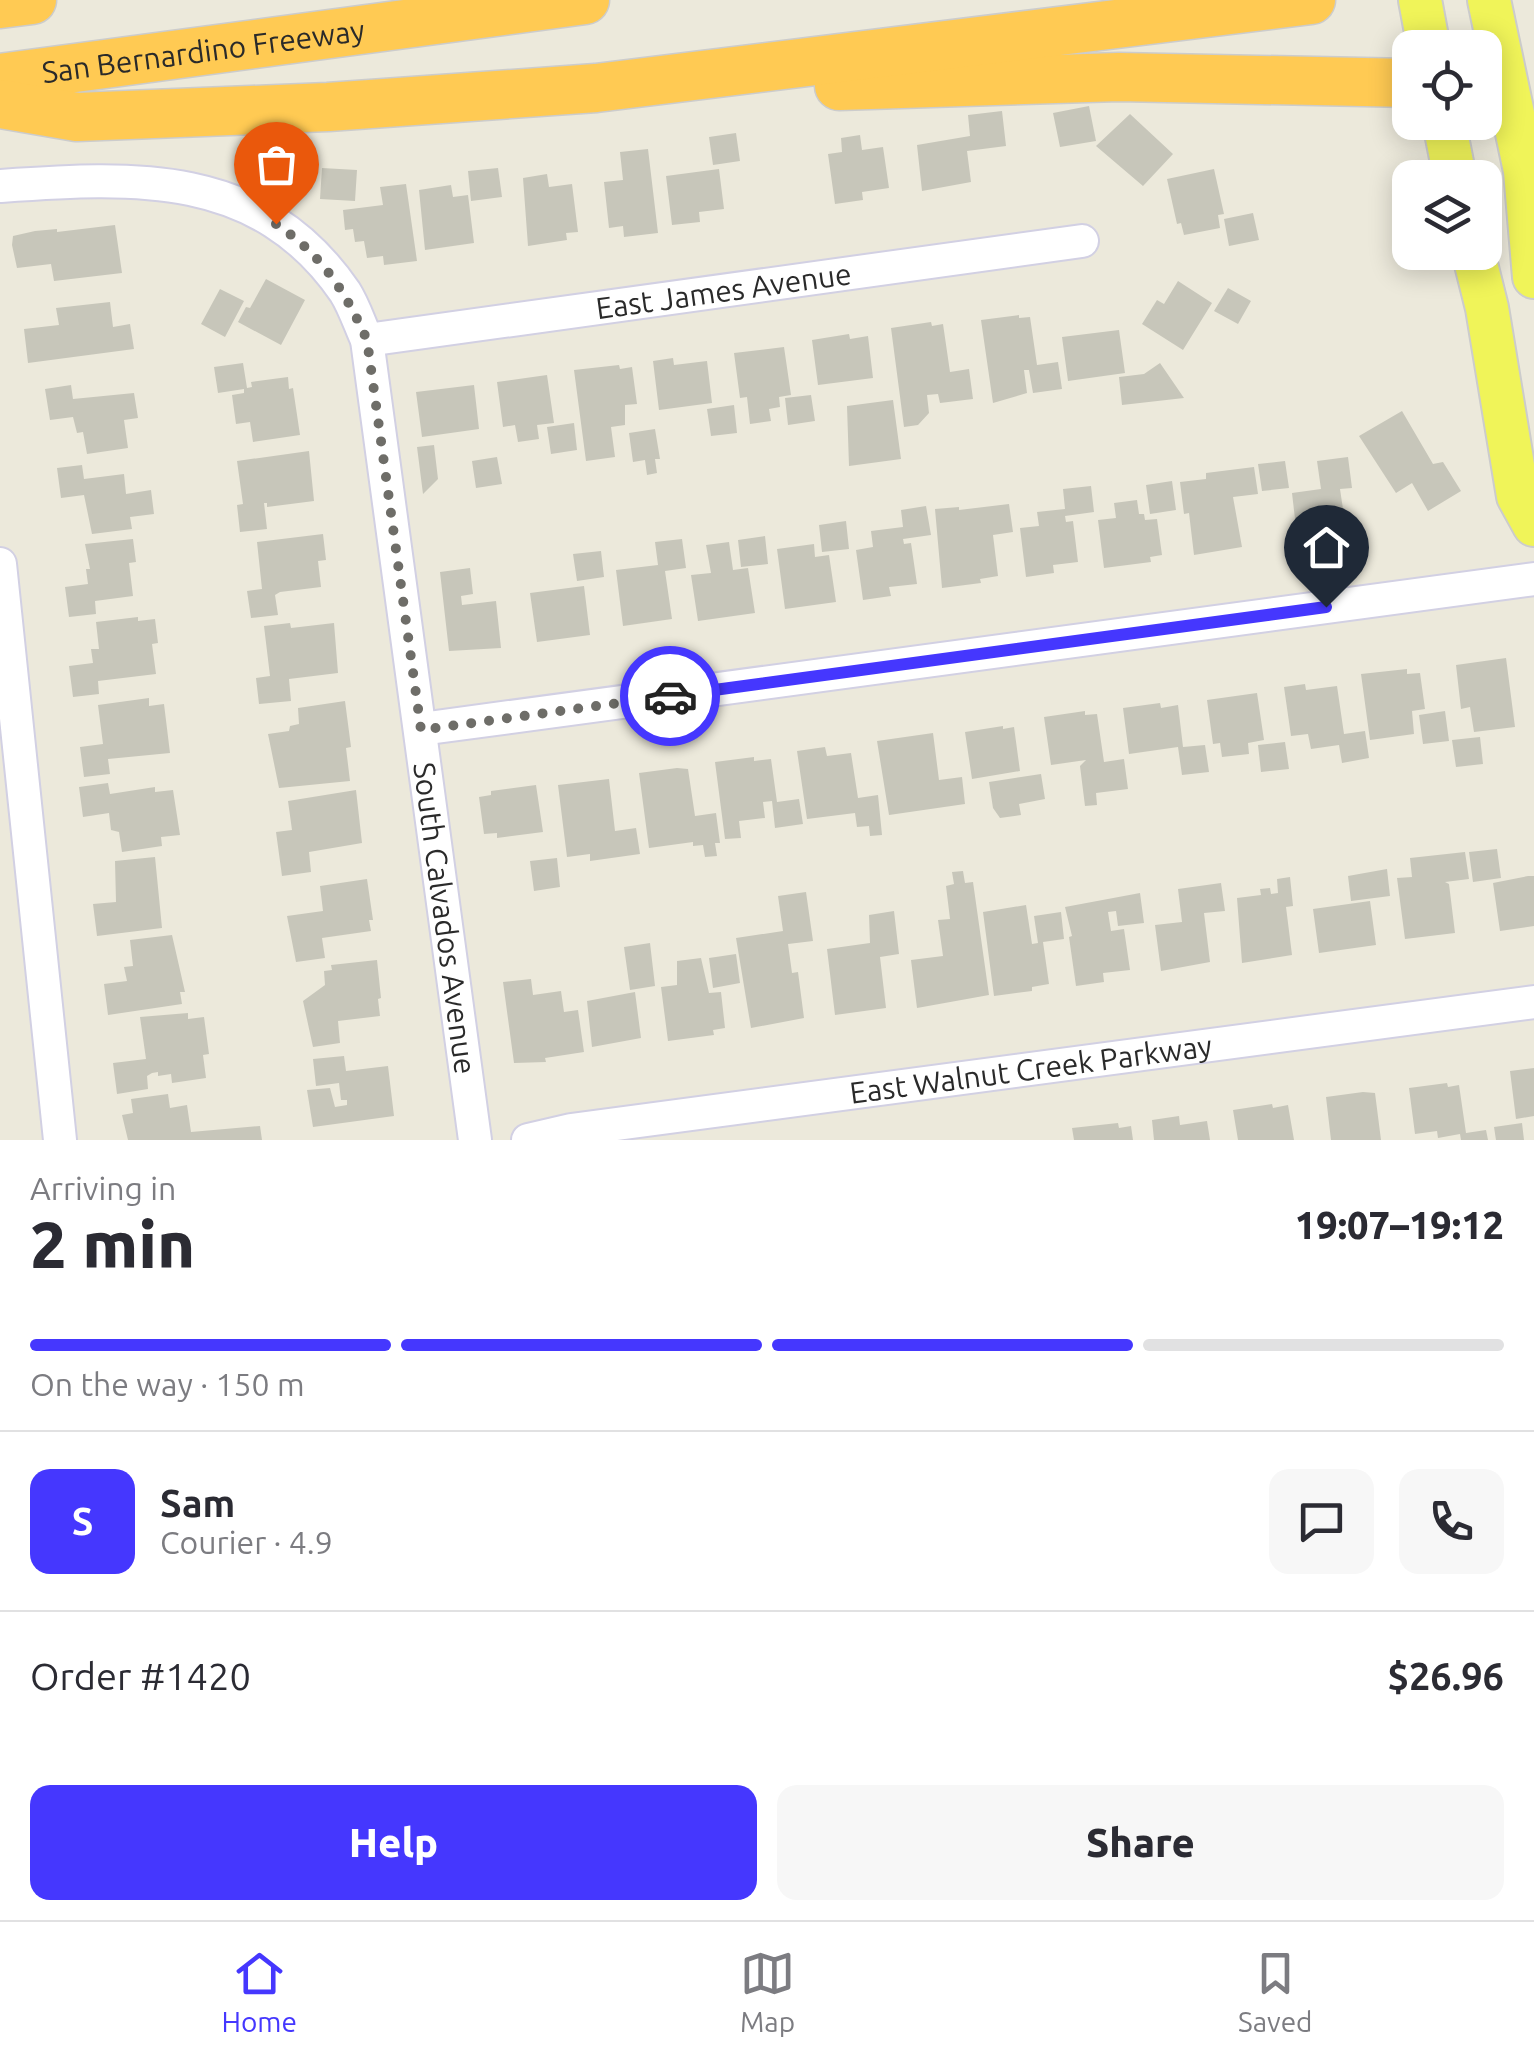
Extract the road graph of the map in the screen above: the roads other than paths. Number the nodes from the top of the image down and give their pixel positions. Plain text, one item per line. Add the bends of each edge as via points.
1 (32, 0) edge
2 (368, 0) edge
3 (585, 0) edge
4 (1420, 0) edge
5 (1489, 0) edge
6 (1302, 1) edge
7 (0, 4) edge
8 (1426, 30) edge
9 (0, 47) edge
10 (0, 78) edge
11 (1392, 83) edge
12 (596, 88) junction
13 (0, 104) edge
14 (0, 186) edge
15 (1532, 222) edge
16 (1082, 241) dead end
17 (1478, 270) edge
18 (1534, 277) edge
19 (367, 340) junction
20 (1534, 525) edge
21 (0, 564) edge
22 (1534, 579) edge
23 (421, 730) junction
24 (1534, 1002) edge
25 (60, 1140) edge
26 (476, 1140) edge
27 (528, 1140) edge

1 - 7 highway
2 - 9 highway
3 - 10 highway, San Bernardino Freeway
4 - 8 main road
5 - 15 main road
6 - 12 highway
11 - 12 highway via 1119,78 675,94
12 - 13 highway via 78,118
14 - 19 street, South Calvados Avenue via 106,179 200,189 251,208 301,241 346,293
15 - 18 main road
16 - 19 street, East James Avenue
17 - 20 main road via 1518,496
19 - 23 street, South Calvados Avenue
21 - 25 street
22 - 23 street
23 - 26 street, South Calvados Avenue
24 - 27 street, East Walnut Creek Parkway

